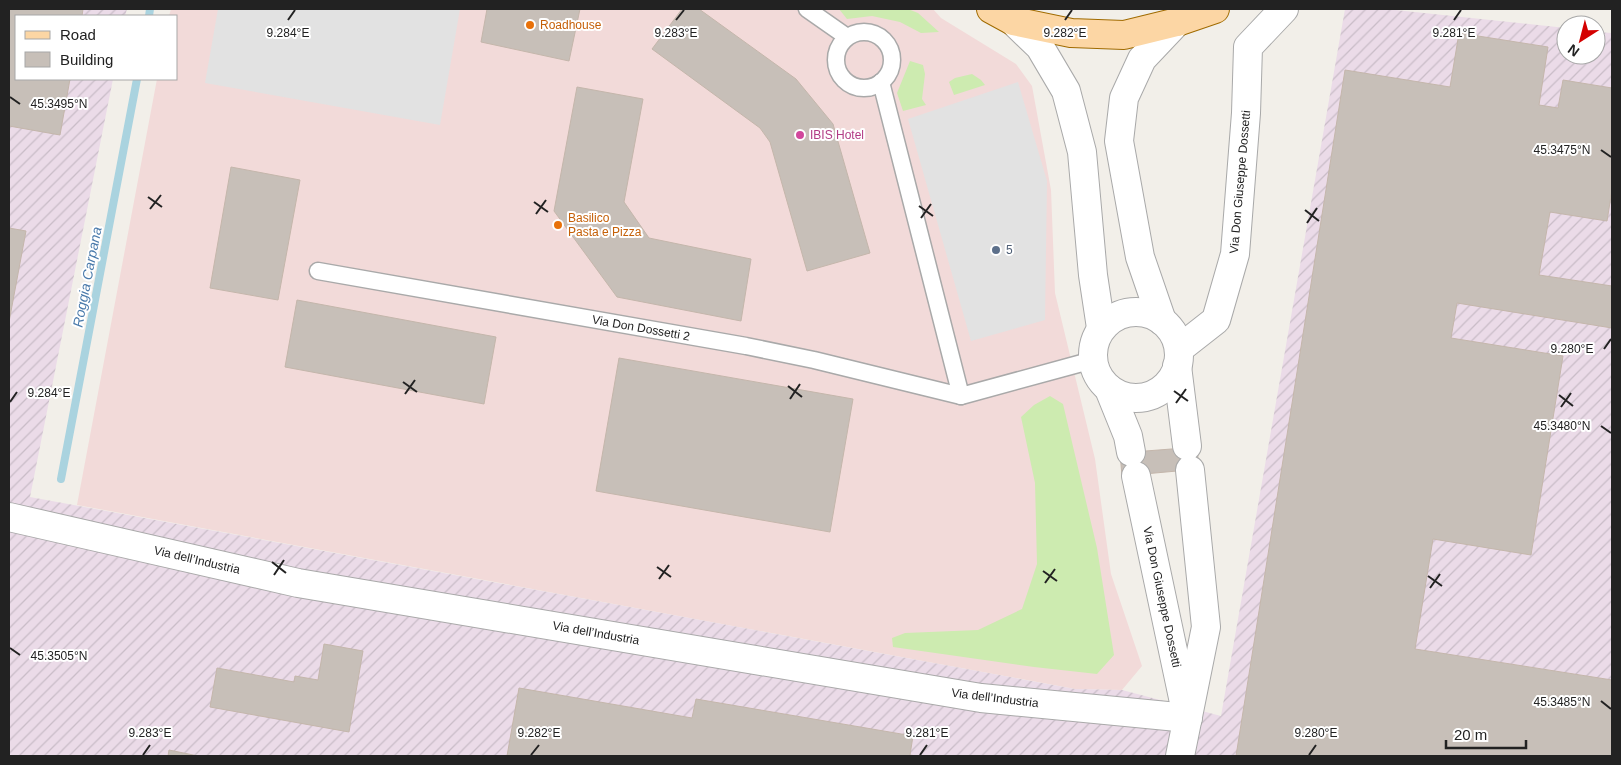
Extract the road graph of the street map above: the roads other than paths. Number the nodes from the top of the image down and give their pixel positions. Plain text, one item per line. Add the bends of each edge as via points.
1 (807, 9) edge
2 (1215, 9) edge
3 (1284, 9) edge
4 (1002, 15) edge
5 (1183, 16) edge
6 (847, 37) junction
7 (881, 82) junction
8 (318, 271) dead end
9 (1162, 321) junction
10 (1101, 328) junction
11 (1178, 358) junction
12 (1093, 360) junction
13 (1109, 389) junction
14 (961, 396) junction
15 (9, 517) edge
16 (1188, 718) junction
17 (1180, 756) edge

1 - 6 lane
2 - 5 main road
3 - 11 street, Via Don Giuseppe Dossetti via 1248,47 1235,254 1216,320
4 - 5 main road via 1071,33 1124,35
4 - 10 street via 1040,47 1066,91 1082,152 1092,274
5 - 9 street, Via Don Giuseppe Dossetti via 1142,59 1124,98 1119,141 1140,257
6 - 7 lane via 865,31 885,41 892,58 887,75
6 - 7 lane via 840,45 835,62 841,76 859,87
7 - 14 lane
8 - 14 lane, Via Don Dossetti 2 via 746,346
9 - 10 street via 1150,314 1123,313
9 - 11 street, Via Don Giuseppe Dossetti via 1176,338
10 - 12 street via 1092,349
11 - 13 street, Via Don Giuseppe Dossetti via 1172,379 1149,396 1122,396
11 - 16 street, Via Don Giuseppe Dossetti via 1206,627
12 - 13 street, Via Don Giuseppe Dossetti via 1101,381
12 - 14 lane, Via Don Dossetti 2
13 - 16 street, Via Don Giuseppe Dossetti via 1128,436
15 - 16 street, Via dell’Industria via 298,583 981,698
16 - 17 street, Via Don Giuseppe Dossetti

